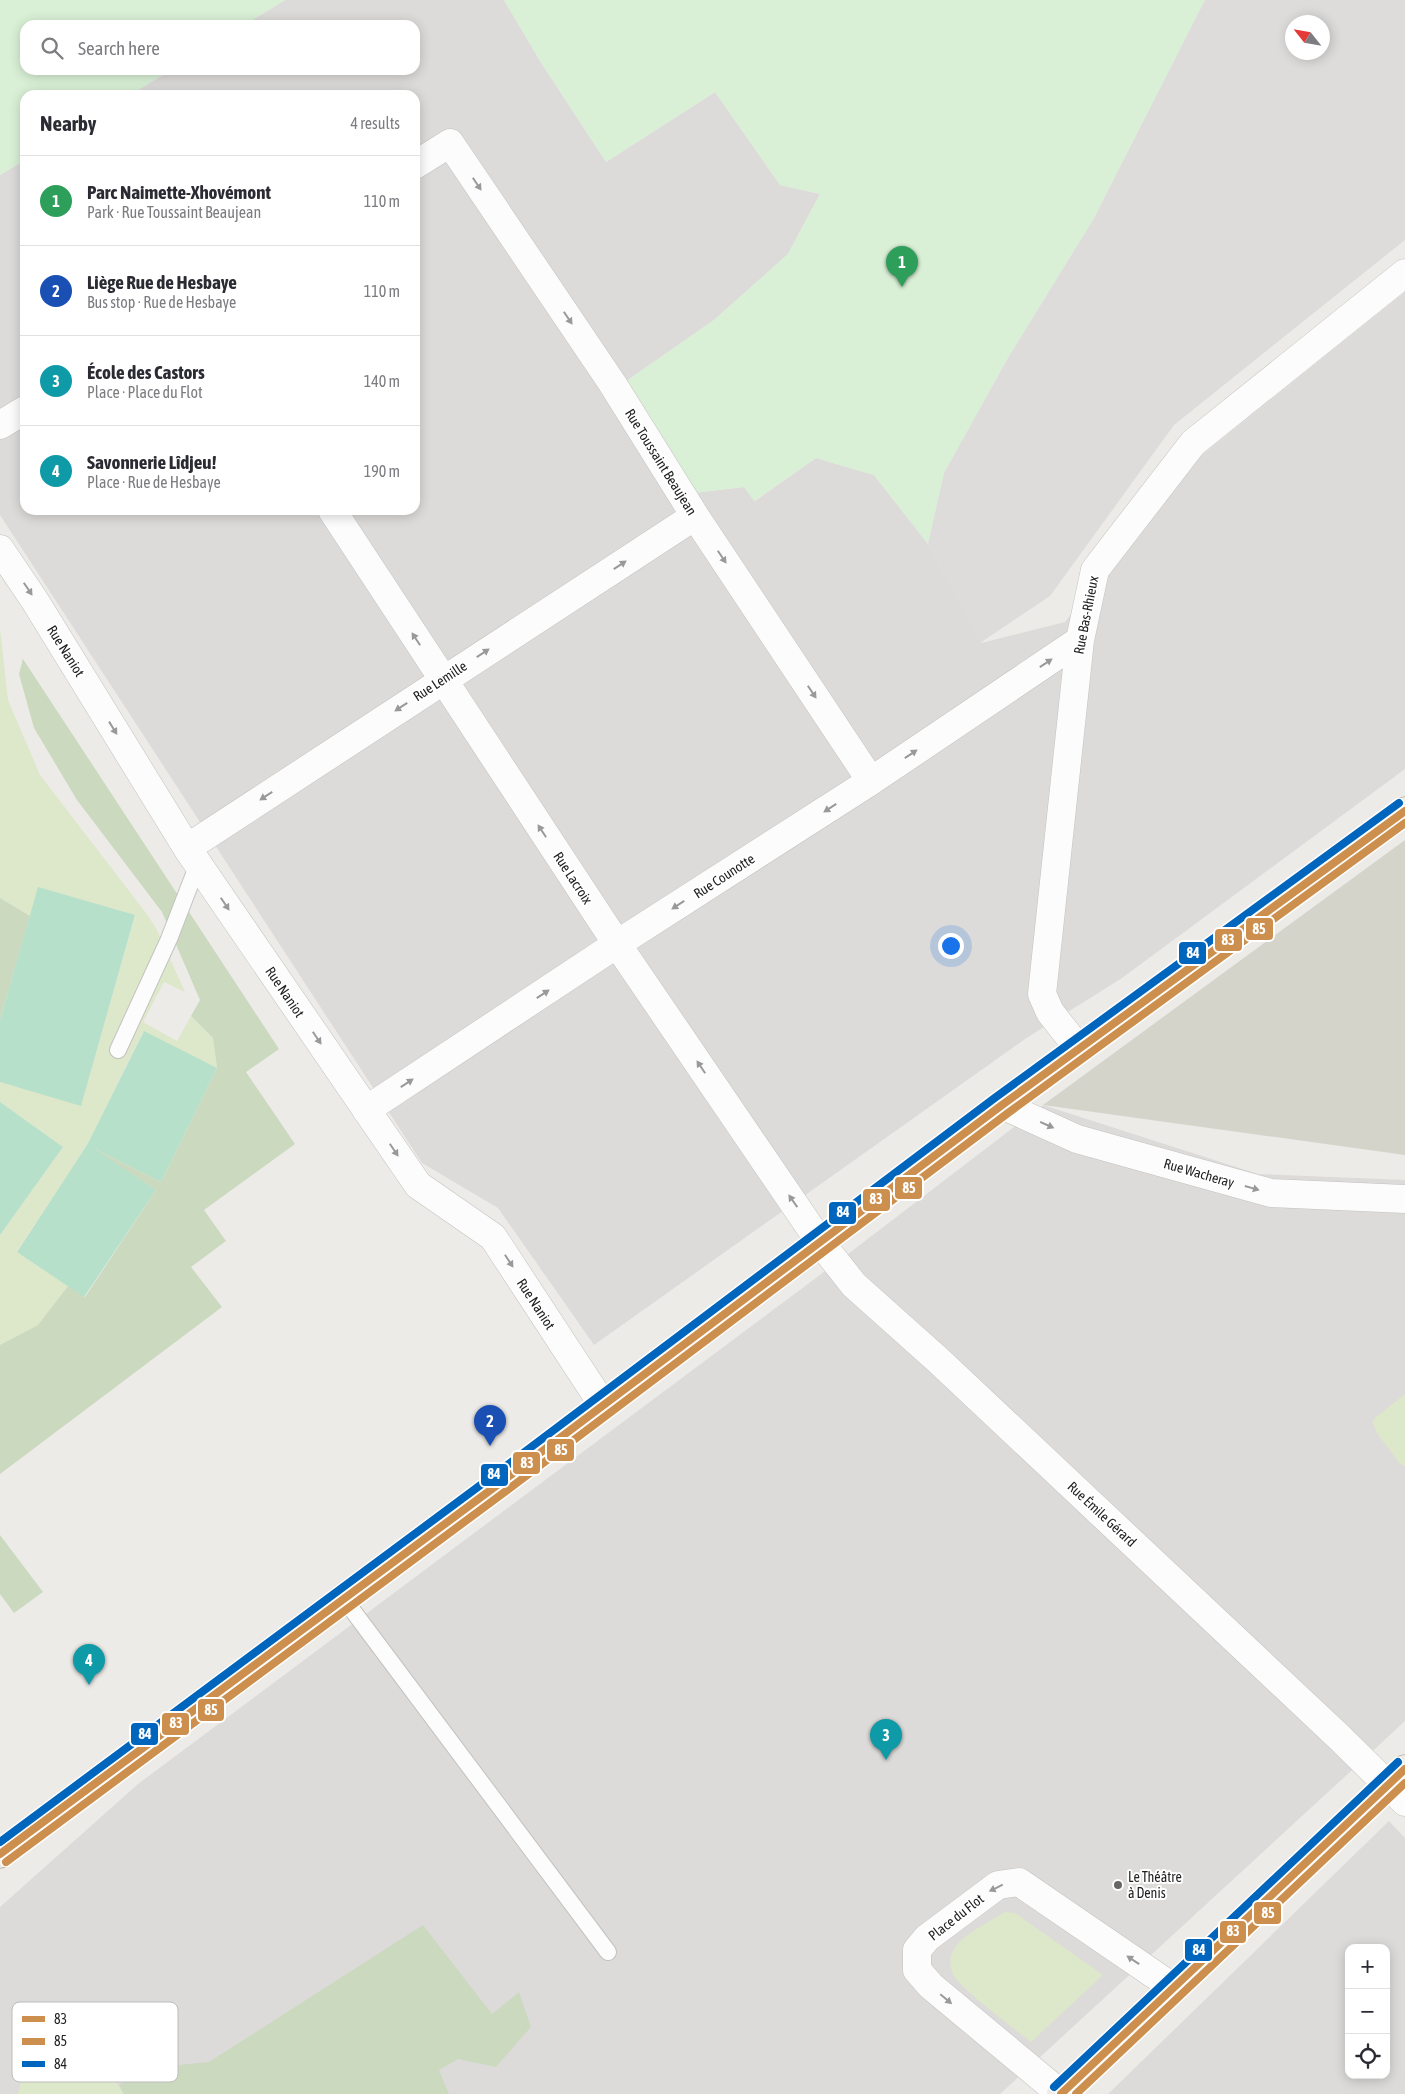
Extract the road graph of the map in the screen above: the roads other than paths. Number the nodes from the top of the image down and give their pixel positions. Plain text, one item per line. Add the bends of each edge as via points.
1 (420, 162) edge
2 (1403, 278) edge
3 (20, 413) edge
4 (0, 425) edge
5 (335, 515) edge
6 (695, 516) junction
7 (0, 549) edge
8 (1080, 640) junction
9 (442, 680) junction
10 (871, 782) junction
11 (1405, 811) edge
12 (192, 856) junction
13 (617, 944) junction
14 (1079, 1048) junction
15 (118, 1050) dead end
16 (1002, 1105) junction
17 (366, 1110) junction
18 (1405, 1199) edge
19 (820, 1242) junction
20 (603, 1405) junction
21 (344, 1599) junction
22 (1399, 1785) edge
23 (0, 1854) edge
24 (608, 1952) dead end
25 (1174, 1988) junction
26 (1061, 2094) edge

1 -> 6 street, Rue Toussaint Beaujean via 450,144 612,383
2 - 8 street, Rue Bas-Rhieux via 1192,443 1094,570
3 - 4 street
9 -> 5 street, Rue Lacroix
9 -> 6 street, Rue Lemille
6 -> 10 street, Rue Toussaint Beaujean
7 -> 12 street, Rue Naniot
10 -> 8 street, Rue Counotte
8 - 14 street, Rue Bas-Rhieux via 1042,994 1050,1012
9 -> 12 street, Rue Lemille
13 -> 9 street, Rue Lacroix
10 -> 13 street, Rue Counotte
11 - 14 main road
12 - 15 lane via 169,939
12 -> 17 street, Rue Naniot
17 -> 13 street, Rue Counotte
19 -> 13 street, Rue Lacroix
14 - 16 main road
16 -> 18 street, Rue Wacheray via 1077,1138 1272,1194
16 - 19 main road
17 -> 20 street, Rue Naniot via 418,1185 493,1237
19 - 20 main road
19 - 22 street, Rue Émile Gérard via 854,1285
20 - 21 main road
21 - 23 main road
21 - 24 lane
22 - 25 main road
25 - 26 main road
25 -> 26 street, Place du Flot via 1019,1882 998,1885 927,1938 917,1950 917,1970 931,1986

